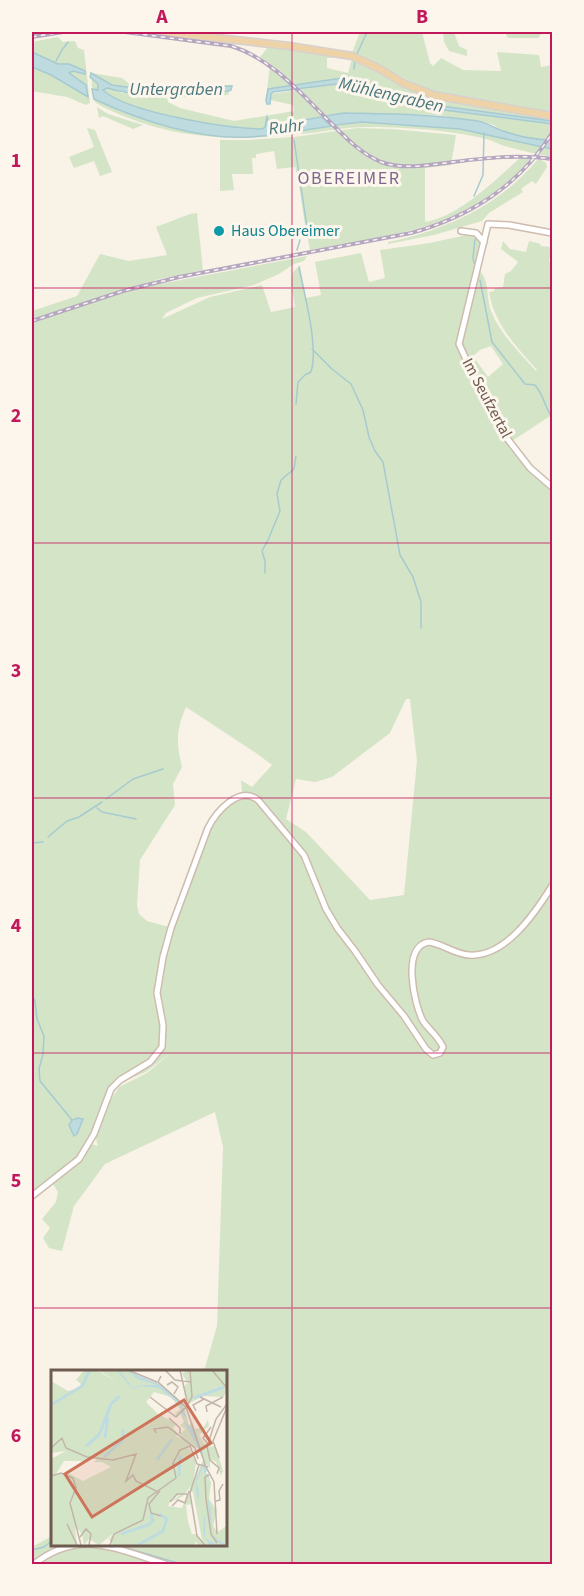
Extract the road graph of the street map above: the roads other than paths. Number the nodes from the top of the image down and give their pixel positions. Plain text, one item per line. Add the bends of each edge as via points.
1 (164, 32) edge
2 (552, 117) edge
3 (461, 231) dead end
4 (552, 233) edge
5 (484, 242) junction
6 (552, 487) edge
7 (552, 886) edge
8 (32, 1196) edge
9 (77, 1545) edge
10 (100, 1545) edge
11 (34, 1564) edge
12 (165, 1564) edge

1 - 2 main road via 352,56 433,95
3 - 5 street via 476,233
4 - 5 street, Im Seufzertal via 488,224
5 - 6 street, Im Seufzertal via 460,348 506,437
7 - 8 street via 526,921 495,951 469,955 429,942 417,948 412,965 419,1011 443,1047 433,1055 338,929 304,855 258,800 240,796 211,823 171,928 158,990 162,1047 150,1062 111,1089 92,1139 79,1159
9 - 11 street via 59,1548
10 - 12 street

